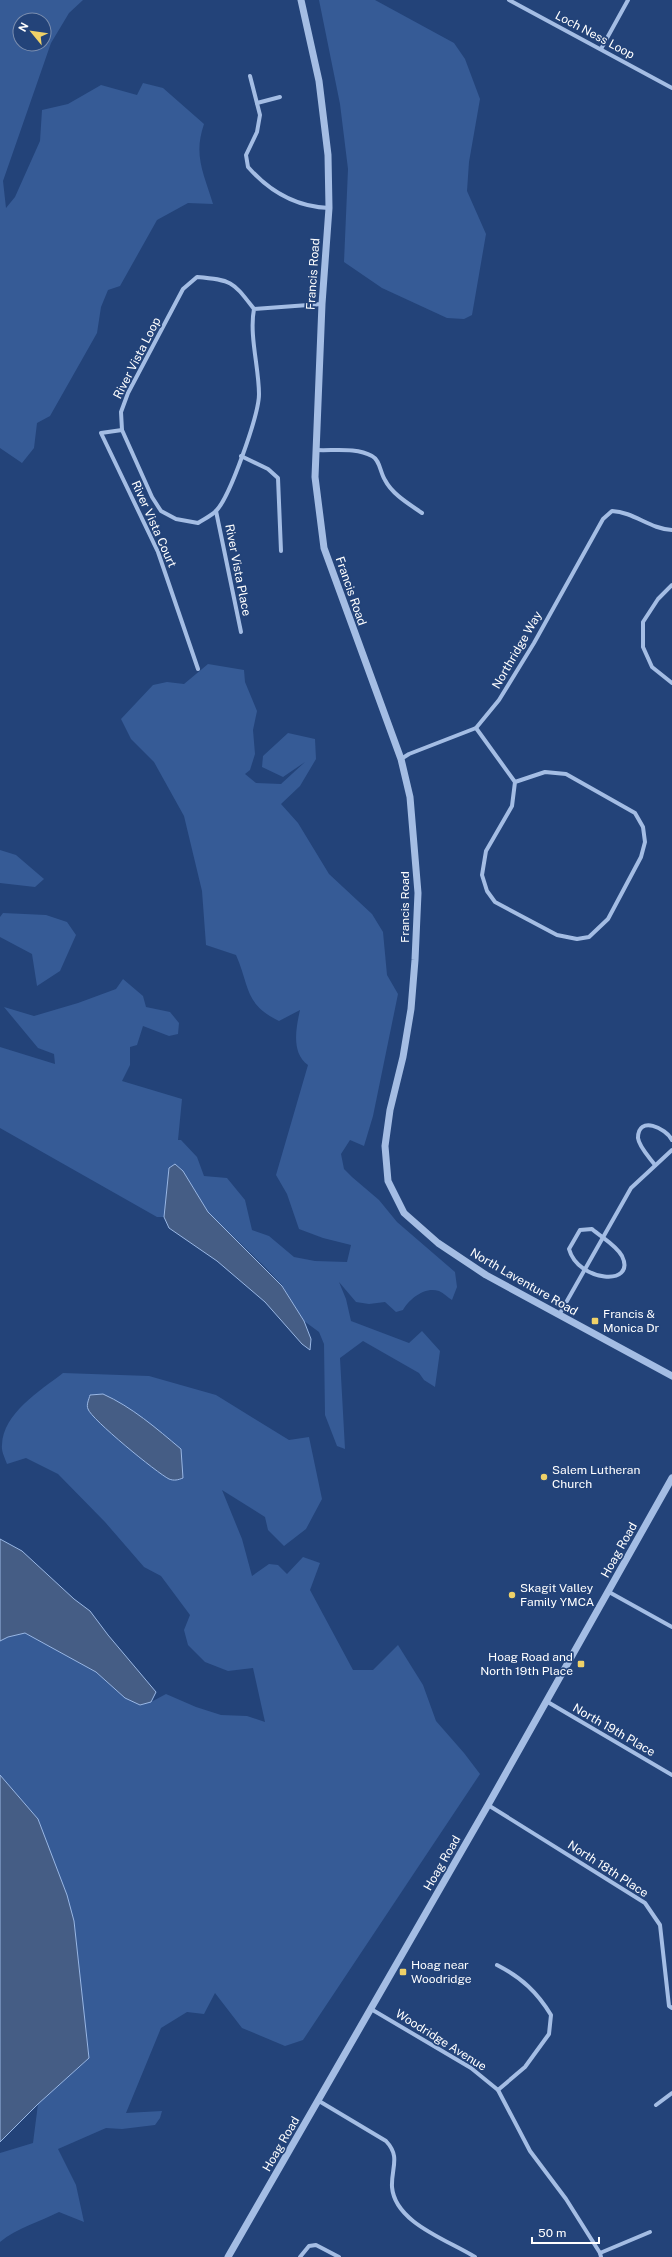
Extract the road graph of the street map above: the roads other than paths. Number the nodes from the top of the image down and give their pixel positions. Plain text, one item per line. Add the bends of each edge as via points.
1 (301, 0) edge
2 (509, 0) edge
3 (628, 0) edge
4 (601, 50) junction
5 (250, 76) dead end
6 (672, 88) edge
7 (280, 97) dead end
8 (257, 103) junction
9 (329, 208) junction
10 (322, 304) junction
11 (254, 309) junction
12 (122, 430) junction
13 (316, 450) junction
14 (241, 456) junction
15 (216, 511) junction
16 (422, 513) dead end
17 (672, 530) edge
18 (281, 551) dead end
19 (672, 585) edge
20 (241, 632) dead end
21 (198, 669) dead end
22 (672, 683) edge
23 (476, 728) junction
24 (401, 759) junction
25 (515, 782) junction
26 (672, 1140) edge
27 (672, 1150) edge
28 (655, 1165) junction
29 (388, 1181) joint
30 (603, 1238) junction
31 (584, 1270) junction
32 (559, 1315) junction
33 (672, 1376) edge
34 (672, 1478) edge
35 (608, 1592) junction
36 (672, 1627) edge
37 (546, 1701) junction
38 (672, 1775) edge
39 (488, 1805) junction
40 (497, 1965) dead end
41 (672, 2008) edge
42 (371, 2009) junction
43 (498, 2090) junction
44 (672, 2093) edge
45 (318, 2101) junction
46 (656, 2105) dead end
47 (650, 2232) dead end
48 (601, 2255) edge
49 (228, 2257) edge
50 (300, 2257) edge
51 (339, 2257) edge
52 (475, 2257) edge

1 - 9 street, Francis Road via 320,88 328,155
2 - 4 street, Loch Ness Loop
3 - 4 street
4 - 6 street, Loch Ness Loop
5 - 8 street
7 - 8 street
8 - 9 street via 259,123 246,155 248,168 270,189 291,201 314,208
9 - 10 street, Francis Road
10 - 11 street
10 - 13 street, Francis Road
11 - 12 street, River Vista Loop via 237,287 221,279 197,278 184,289 128,393 121,412
11 - 14 street, River Vista Loop via 259,396
12 - 15 street, River Vista Loop via 152,497 161,510 176,519 198,522
12 - 21 street, River Vista Court via 101,433 158,552
13 - 16 street via 360,452 374,457 385,480 399,497
13 - 24 street, Francis Road via 315,477 324,548
14 - 15 street, River Vista Loop via 223,501
14 - 18 street via 268,469 278,478
15 - 20 street, River Vista Place
17 - 23 street, Northridge Way via 661,529 623,512 612,511 603,518 516,675
19 - 22 street via 658,599 643,622 643,647 652,666
23 - 24 street, Northridge Way
23 - 25 street
24 - 29 street, Francis Road via 410,797 418,900 411,1009 384,1146
25 - 25 street via 512,806 486,851 482,875 487,891 495,902 556,935 576,939 589,937 608,919 641,857 645,842 643,827 635,813 566,774 545,772
26 - 28 street via 670,1135 655,1125 646,1125 641,1129 638,1138
27 - 28 street
28 - 30 street via 631,1188
29 - 32 street, North Laventure Road via 404,1212 438,1243 486,1275
30 - 31 street
30 - 31 street via 592,1229 580,1230 574,1239 569,1249 571,1256
30 - 31 street via 617,1248 622,1256 622,1272 614,1277 605,1278
31 - 32 street
32 - 33 street, North Laventure Road
34 - 35 street, Hoag Road
35 - 36 street
35 - 37 street, Hoag Road
37 - 38 street, North 19th Place
37 - 39 street, Hoag Road
39 - 41 street, North 18th Place via 645,1903 660,1925 669,2006
39 - 42 street, Hoag Road
40 - 43 street via 531,1987 551,2015 549,2034 525,2067
42 - 43 street, Woodridge Avenue via 471,2068
42 - 45 street, Hoag Road
43 - 48 street, Woodridge Avenue via 530,2152 566,2199
44 - 46 street
45 - 49 street, Hoag Road
45 - 52 street via 386,2141 392,2148 395,2159 392,2187 396,2200 411,2221
47 - 48 street, Woodridge Avenue
50 - 51 street via 309,2246 316,2245

